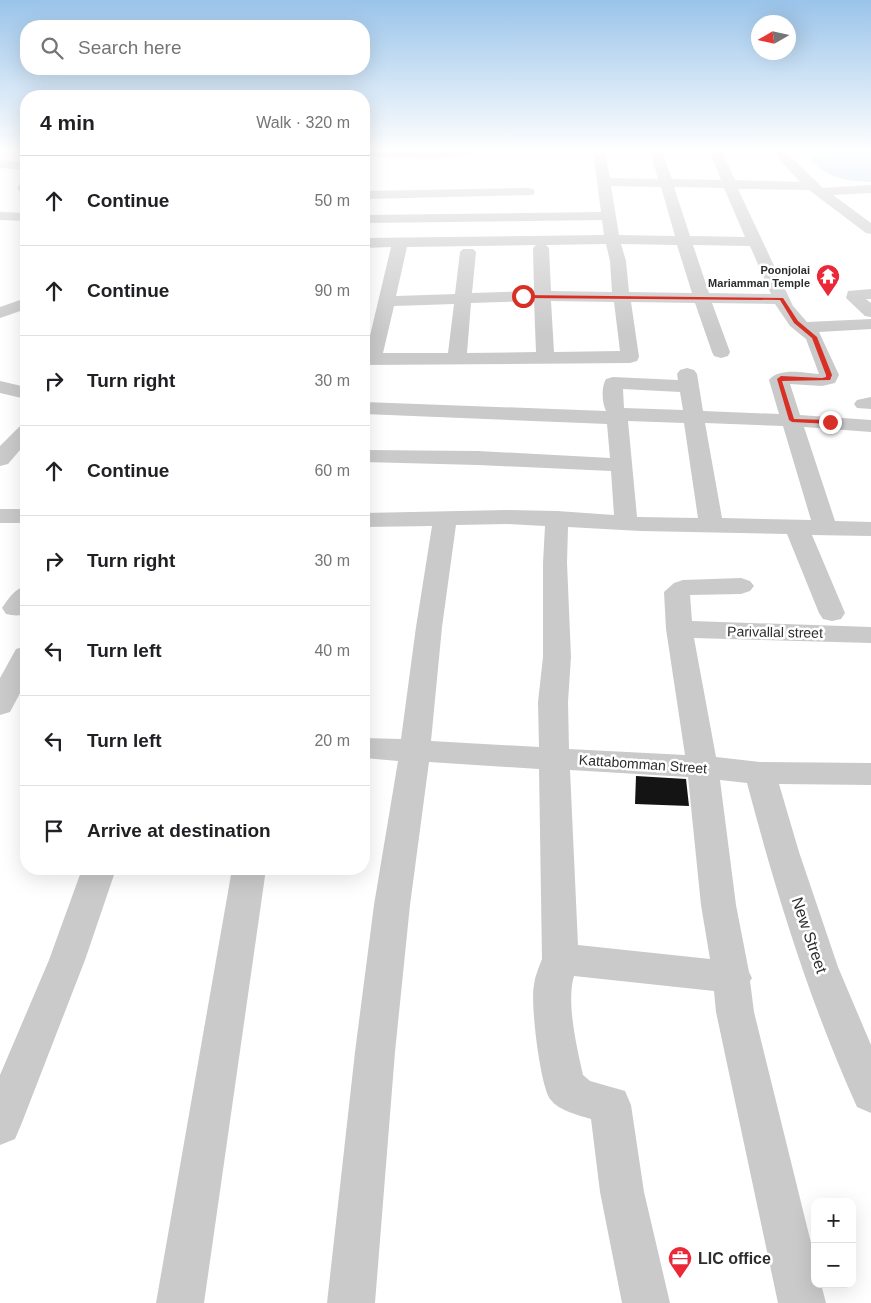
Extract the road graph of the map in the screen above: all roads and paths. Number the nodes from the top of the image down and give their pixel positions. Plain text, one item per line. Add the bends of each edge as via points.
1 (609, 212) edge
2 (675, 212) edge
3 (742, 212) edge
4 (847, 212) edge
5 (0, 216) edge
6 (610, 216) junction
7 (20, 217) edge
8 (370, 219) edge
9 (871, 230) edge
10 (612, 239) junction
11 (685, 241) junction
12 (755, 242) junction
13 (370, 243) edge
14 (400, 243) junction
15 (541, 248) dead end
16 (468, 252) dead end
17 (871, 294) edge
18 (543, 296) junction
19 (621, 297) junction
20 (701, 297) junction
21 (464, 298) junction
22 (781, 299) junction
23 (386, 301) junction
24 (20, 305) edge
25 (871, 312) edge
26 (0, 313) edge
27 (871, 324) edge
28 (800, 325) junction
29 (721, 352) dead end
30 (370, 354) edge
31 (545, 357) junction
32 (457, 358) junction
33 (370, 359) edge
34 (0, 388) edge
35 (20, 392) edge
36 (370, 408) edge
37 (617, 416) junction
38 (694, 417) junction
39 (792, 420) junction
40 (871, 426) edge
41 (20, 441) edge
42 (370, 456) edge
43 (0, 459) edge
44 (621, 465) junction
45 (0, 516) edge
46 (20, 516) edge
47 (558, 518) junction
48 (445, 519) junction
49 (370, 520) edge
50 (626, 522) junction
51 (711, 524) junction
52 (796, 526) junction
53 (825, 527) junction
54 (871, 529) edge
55 (741, 586) dead end
56 (832, 613) dead end
57 (679, 629) junction
58 (871, 635) edge
59 (20, 667) edge
60 (0, 705) edge
61 (370, 748) edge
62 (415, 750) junction
63 (554, 758) junction
64 (703, 767) junction
65 (760, 773) junction
66 (871, 774) edge
67 (97, 875) edge
68 (248, 875) edge
69 (560, 959) junction
70 (733, 978) junction
71 (871, 1094) edge
72 (0, 1125) edge
73 (180, 1303) edge
74 (351, 1303) edge
75 (646, 1303) edge
76 (802, 1303) edge

1 - 6 street
2 - 11 street
3 - 12 street
4 - 9 street
5 - 7 street
6 - 8 street
6 - 10 street
10 - 11 street
10 - 14 street
10 - 19 street via 618,261
11 - 12 street
11 - 20 street
12 - 22 street
13 - 14 street
14 - 23 street
15 - 18 street
16 - 21 street
17 - 25 street via 854,296
18 - 19 street
18 - 21 street
18 - 31 street
19 - 20 street
19 - 31 street via 630,357
20 - 22 street
20 - 29 street
21 - 23 street
21 - 32 street
22 - 28 street
23 - 30 street via 377,344
24 - 26 street
27 - 28 street
28 - 39 street via 814,337 829,375 828,379 822,380 779,380
31 - 32 street
32 - 33 street
34 - 35 street
36 - 37 street
37 - 38 street
37 - 38 street via 613,406 613,383 688,380
37 - 44 street
38 - 39 street
38 - 51 street
39 - 40 street
39 - 53 street
41 - 43 street
42 - 44 street
44 - 50 street
45 - 46 street
47 - 48 street via 478,516
47 - 50 street
47 - 63 street
48 - 49 street
48 - 62 street
50 - 51 street
51 - 52 street
52 - 53 street
52 - 56 street
53 - 54 street
55 - 57 street via 683,588 677,592
57 - 58 street, Parivallal street
57 - 64 street
59 - 60 street
61 - 62 street, Kattabomman Street
62 - 63 street, Kattabomman Street
62 - 74 street via 375,1052
63 - 64 street, Kattabomman Street
63 - 69 street
64 - 65 street, Kattabomman Street
64 - 70 street via 722,926
65 - 66 street, Kattabomman Street
65 - 71 street, New Street via 820,967
67 - 72 street via 67,960
68 - 73 street
69 - 70 street
69 - 75 street via 552,986 556,1041 565,1086 580,1096 610,1105 622,1192
70 - 76 street via 735,1012

